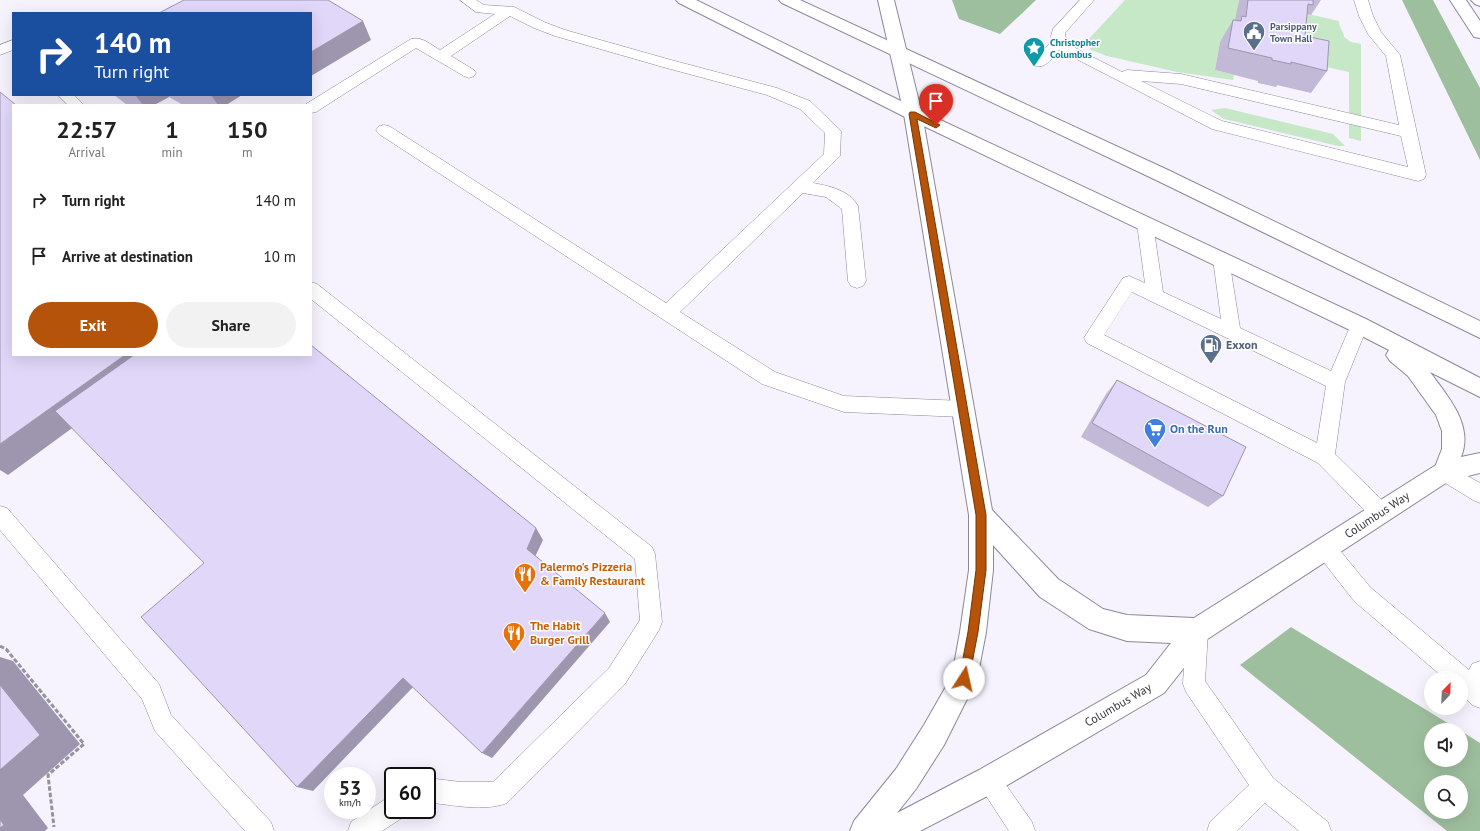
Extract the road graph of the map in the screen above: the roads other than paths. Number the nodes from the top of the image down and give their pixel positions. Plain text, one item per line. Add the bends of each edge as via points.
1 (467, 0) edge
2 (684, 0) edge
3 (787, 0) edge
4 (886, 0) edge
5 (1087, 0) edge
6 (1361, 0) edge
7 (1458, 0) edge
8 (509, 5) edge
9 (1480, 33) edge
10 (1059, 42) junction
11 (12, 45) edge
12 (0, 51) edge
13 (898, 52) junction
14 (441, 56) junction
15 (1039, 63) dead end
16 (469, 73) dead end
17 (1118, 75) junction
18 (66, 96) edge
19 (76, 104) edge
20 (312, 107) edge
21 (913, 114) junction
22 (384, 130) dead end
23 (1408, 132) junction
24 (799, 187) junction
25 (1146, 224) junction
26 (1221, 259) junction
27 (857, 281) dead end
28 (312, 290) edge
29 (1155, 295) junction
30 (667, 313) junction
31 (1359, 325) junction
32 (1480, 330) edge
33 (1232, 332) junction
34 (1336, 382) junction
35 (1480, 388) edge
36 (963, 409) junction
37 (1325, 458) junction
38 (1480, 463) edge
39 (1444, 472) junction
40 (1480, 494) edge
41 (1380, 512) junction
42 (0, 515) edge
43 (981, 515) junction
44 (1326, 549) junction
45 (1197, 631) junction
46 (1478, 685) edge
47 (989, 780) junction
48 (1264, 787) junction
49 (436, 791) edge
50 (384, 815) edge
51 (262, 831) edge
52 (360, 831) edge
53 (864, 831) edge
54 (891, 831) edge
55 (1023, 831) edge
56 (1219, 831) edge
57 (1319, 831) edge

1 - 8 lane via 481,9
2 - 21 main road
3 - 13 main road
4 - 13 main road
5 - 10 lane via 1058,32
6 - 23 lane via 1375,34 1393,55
7 - 9 main road
8 - 14 lane
8 - 24 lane via 539,25 560,33 772,91 805,105 833,131 832,156
10 - 15 lane
10 - 17 lane via 1063,47
11 - 12 lane
13 - 21 main road
13 - 32 main road via 1162,175
14 - 16 lane
14 - 20 lane via 416,42
17 - 23 lane via 1180,79
17 - 23 lane via 1217,125 1418,175
18 - 19 lane
21 - 25 main road
21 - 36 main road
22 - 30 lane
24 - 27 lane via 830,192 850,206
24 - 30 lane
25 - 26 main road
25 - 29 lane
26 - 31 main road
26 - 33 lane
28 - 49 lane via 645,554 651,622 617,676 498,794
29 - 33 lane
29 - 37 lane via 1129,283 1093,338
30 - 36 lane via 769,378 844,404
31 - 34 lane
31 - 35 main road
31 - 39 main road via 1416,370 1446,411 1453,431 1452,449
33 - 34 lane
34 - 37 lane
36 - 43 main road
37 - 41 lane
38 - 39 main road, Columbus Way
39 - 40 lane
39 - 41 main road, Columbus Way
41 - 44 main road, Columbus Way
42 - 51 lane via 151,692 163,723
43 - 45 main road via 1049,588 1098,620 1127,628
43 - 53 main road via 981,570 964,679 934,735 906,779
44 - 45 main road, Columbus Way
44 - 46 lane via 1362,594
45 - 47 main road, Columbus Way via 1155,684
45 - 48 lane via 1194,684
47 - 54 main road, Columbus Way
47 - 55 lane
48 - 56 lane
48 - 57 lane
50 - 52 lane

